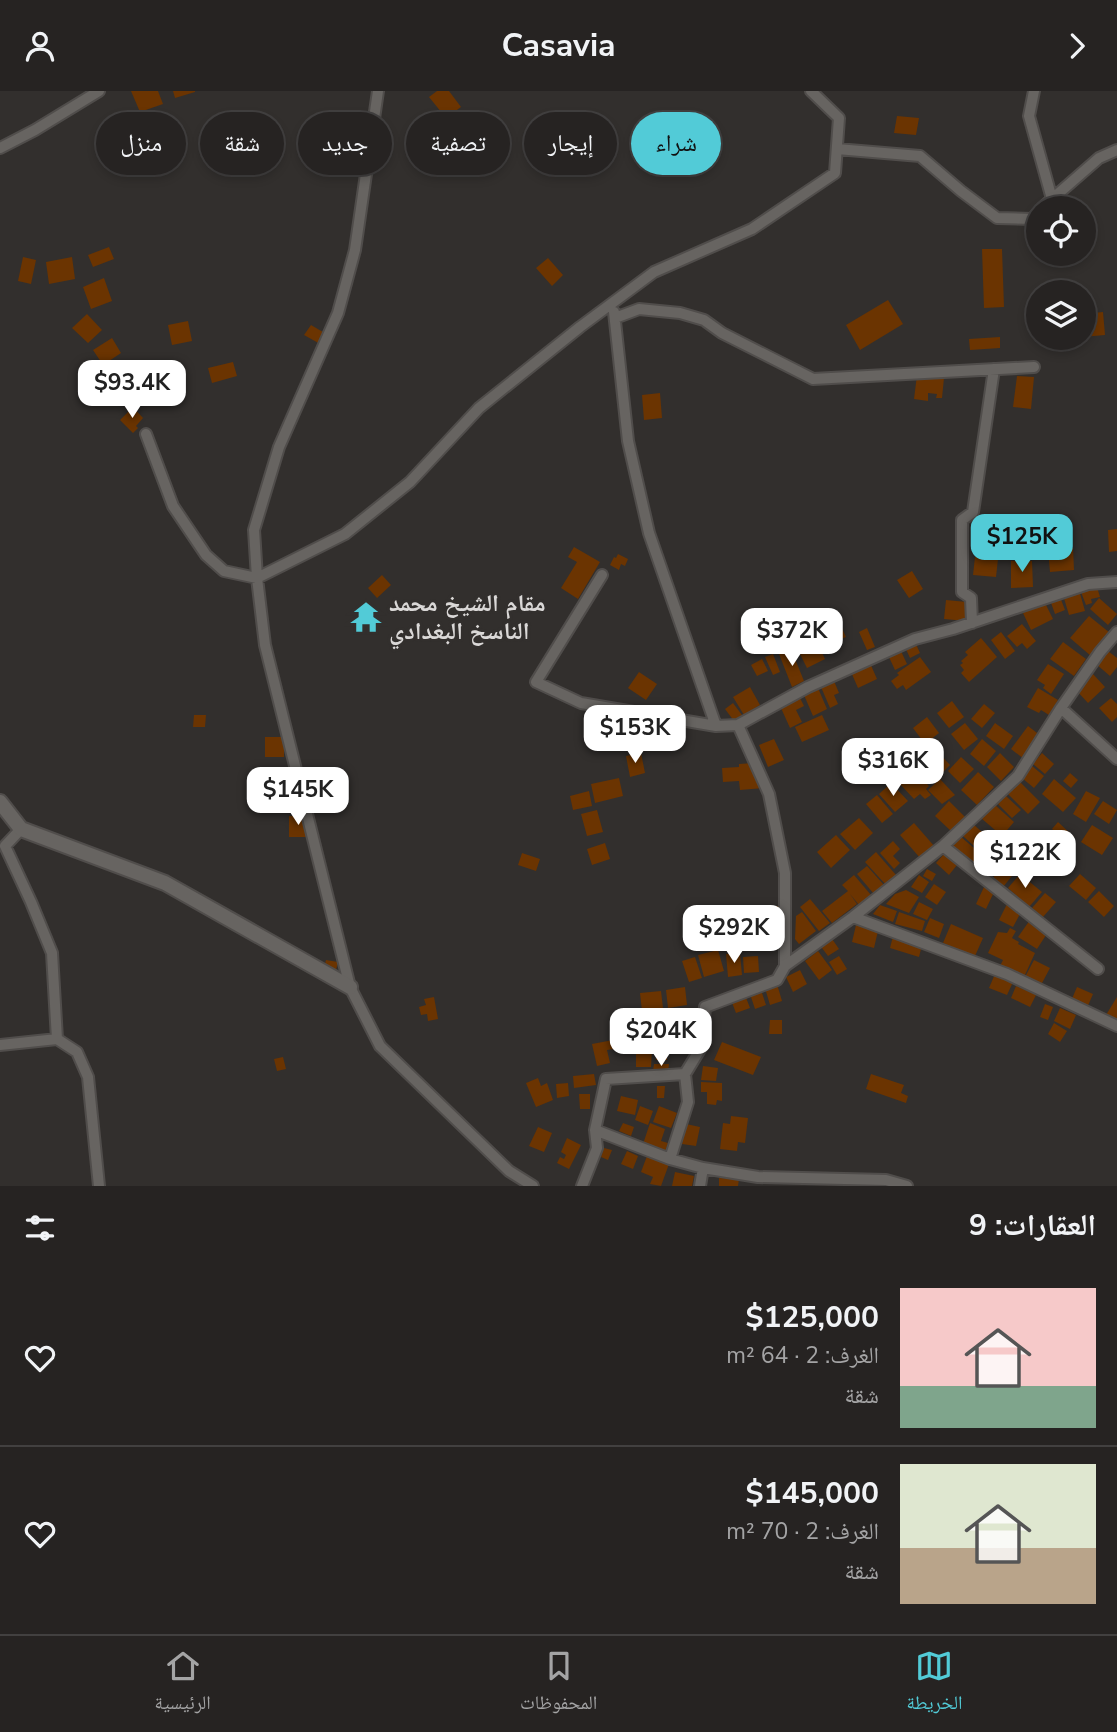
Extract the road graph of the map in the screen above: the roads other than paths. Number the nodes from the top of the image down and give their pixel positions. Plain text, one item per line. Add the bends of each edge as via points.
1 (99, 91) edge
2 (378, 91) edge
3 (811, 91) edge
4 (1034, 91) edge
5 (0, 148) edge
6 (837, 149) junction
7 (1117, 151) edge
8 (1051, 196) edge
9 (1055, 196) edge
10 (1026, 219) edge
11 (613, 303) junction
12 (615, 318) junction
13 (1034, 367) dead end
14 (994, 369) junction
15 (146, 434) dead end
16 (601, 575) dead end
17 (257, 578) junction
18 (1117, 582) edge
19 (972, 623) junction
20 (1117, 632) edge
21 (1061, 708) junction
22 (716, 726) junction
23 (738, 726) junction
24 (1117, 759) edge
25 (0, 802) edge
26 (21, 829) junction
27 (943, 846) junction
28 (853, 917) junction
29 (785, 965) junction
30 (1098, 969) dead end
31 (350, 987) junction
32 (1117, 1026) edge
33 (57, 1039) junction
34 (0, 1045) edge
35 (685, 1074) junction
36 (595, 1130) junction
37 (670, 1159) junction
38 (703, 1168) junction
39 (99, 1186) edge
40 (533, 1186) edge
41 (582, 1186) edge
42 (700, 1186) edge
43 (907, 1186) edge

1 - 5 street
2 - 17 street via 351,263 338,313 279,447 254,530
3 - 6 street via 839,118
4 - 8 street via 1029,116
6 - 10 street via 920,156 997,218
6 - 11 street via 835,173 752,229 654,272
7 - 9 street via 1099,158
11 - 12 street
11 - 17 street via 479,408 410,482 345,534
12 - 14 street via 639,309 704,320 813,379
12 - 22 street via 628,441 649,533
13 - 14 street
14 - 19 street via 973,512 962,520 962,591 971,598
15 - 17 street via 173,506 206,555 224,571
16 - 22 street via 536,682 581,703
17 - 31 street via 265,645
18 - 19 street via 1088,585
19 - 23 street via 879,654
20 - 21 street
21 - 24 street
21 - 27 street via 1018,776
22 - 23 street
23 - 29 street via 769,793 785,873
25 - 26 street
26 - 31 street via 165,883
26 - 33 street via 5,846 52,953
27 - 28 street
27 - 30 street
28 - 29 street
28 - 32 street via 1007,974
29 - 35 street via 777,980 705,1006 702,1046
31 - 40 street via 380,1046 509,1171
33 - 34 street
33 - 39 street via 77,1052 89,1077
35 - 36 street via 606,1079
35 - 37 street via 688,1102
36 - 37 street
36 - 41 street via 597,1148
37 - 38 street
38 - 42 street
38 - 43 street via 758,1177 886,1180

